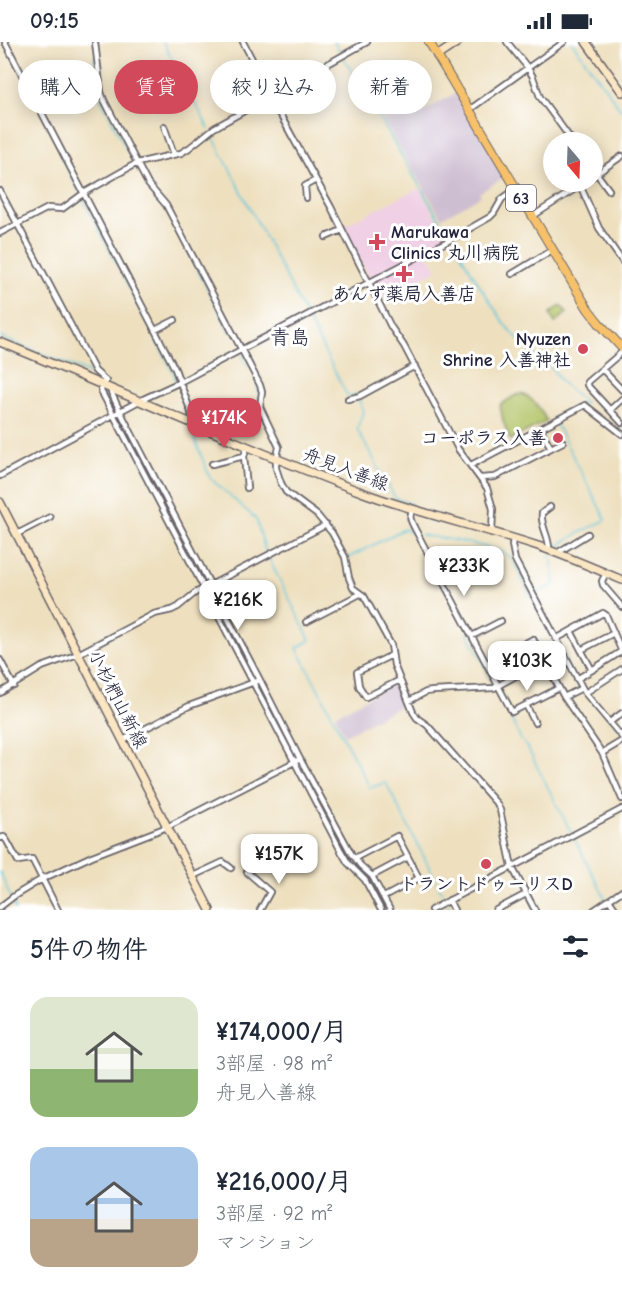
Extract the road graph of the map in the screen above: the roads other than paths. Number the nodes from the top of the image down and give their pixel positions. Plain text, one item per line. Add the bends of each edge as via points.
1 (5, 42) edge
2 (95, 42) edge
3 (243, 42) edge
4 (367, 42) edge
5 (429, 42) edge
6 (458, 42) edge
7 (507, 42) edge
8 (564, 42) edge
9 (586, 42) edge
10 (437, 56) junction
11 (252, 60) edge
12 (335, 60) edge
13 (528, 68) junction
14 (622, 92) edge
15 (469, 110) junction
16 (239, 114) edge
17 (279, 114) edge
18 (164, 126) dead end
19 (566, 132) edge
20 (174, 154) junction
21 (622, 156) edge
22 (137, 164) junction
23 (603, 168) edge
24 (316, 180) junction
25 (603, 184) edge
26 (516, 189) junction
27 (609, 190) dead end
28 (0, 191) edge
29 (570, 192) edge
30 (583, 192) edge
31 (84, 193) junction
32 (306, 198) dead end
33 (532, 217) junction
34 (18, 224) junction
35 (342, 230) junction
36 (0, 233) edge
37 (326, 237) dead end
38 (552, 250) junction
39 (622, 261) edge
40 (512, 274) dead end
41 (370, 283) junction
42 (175, 320) dead end
43 (155, 330) junction
44 (0, 342) edge
45 (621, 347) edge
46 (241, 350) junction
47 (415, 366) junction
48 (603, 370) junction
49 (180, 382) junction
50 (101, 384) junction
51 (111, 388) junction
52 (622, 390) edge
53 (596, 396) junction
54 (348, 399) dead end
55 (622, 399) edge
56 (139, 401) junction
57 (585, 405) junction
58 (610, 410) junction
59 (117, 413) junction
60 (622, 423) edge
61 (193, 424) junction
62 (540, 428) junction
63 (622, 434) edge
64 (563, 442) dead end
65 (248, 447) junction
66 (551, 448) junction
67 (244, 456) junction
68 (277, 458) junction
69 (212, 464) dead end
70 (471, 465) junction
71 (0, 476) edge
72 (481, 478) junction
73 (247, 488) dead end
74 (0, 502) edge
75 (550, 507) dead end
76 (413, 509) junction
77 (50, 517) dead end
78 (326, 525) junction
79 (492, 533) junction
80 (17, 534) junction
81 (588, 534) dead end
82 (513, 539) junction
83 (553, 552) junction
84 (606, 573) junction
85 (622, 580) edge
86 (210, 585) junction
87 (204, 588) junction
88 (360, 594) junction
89 (622, 607) edge
90 (501, 621) dead end
91 (306, 622) dead end
92 (571, 631) junction
93 (614, 633) junction
94 (472, 636) junction
95 (556, 639) junction
96 (562, 650) junction
97 (581, 650) junction
98 (622, 651) edge
99 (78, 654) junction
100 (392, 654) junction
101 (0, 660) edge
102 (544, 660) junction
103 (486, 664) junction
104 (622, 669) edge
105 (592, 670) junction
106 (577, 679) junction
107 (260, 680) junction
108 (400, 680) junction
109 (253, 683) junction
110 (14, 686) junction
111 (498, 686) junction
112 (559, 688) junction
113 (582, 688) junction
114 (0, 693) edge
115 (585, 693) junction
116 (564, 697) junction
117 (409, 701) junction
118 (526, 705) junction
119 (622, 714) edge
120 (535, 723) dead end
121 (610, 723) junction
122 (622, 739) edge
123 (123, 740) junction
124 (602, 753) junction
125 (300, 759) junction
126 (294, 762) junction
127 (622, 799) edge
128 (622, 809) edge
129 (167, 827) junction
130 (0, 838) edge
131 (408, 857) junction
132 (356, 858) junction
133 (512, 867) junction
134 (231, 868) dead end
135 (247, 872) dead end
136 (193, 876) junction
137 (372, 876) junction
138 (42, 879) junction
139 (622, 891) edge
140 (526, 894) junction
141 (384, 897) junction
142 (449, 900) junction
143 (609, 900) junction
144 (0, 907) edge
145 (434, 909) edge
146 (58, 910) edge
147 (210, 910) edge
148 (260, 910) edge
149 (381, 910) edge
150 (390, 910) edge
151 (454, 910) edge
152 (496, 910) edge
153 (535, 910) edge
154 (594, 910) edge
155 (616, 910) edge

1 - 31 street
2 - 22 street via 101,92
3 - 11 street
4 - 12 street
5 - 10 main road, 63
6 - 10 main road
7 - 13 street
8 - 13 street
9 - 14 main road
10 - 15 main road, 63
13 - 15 street
13 - 19 street via 540,97
15 - 26 main road, 63
16 - 20 street
17 - 24 street
18 - 20 street
20 - 22 street
21 - 23 street
22 - 31 street
22 - 46 street via 166,206
24 - 32 street via 305,186
24 - 35 street
25 - 27 street
26 - 33 main road, 63
26 - 41 street via 502,199 490,217
28 - 34 street
29 - 33 street
30 - 39 street via 599,228
31 - 34 street via 62,209 48,208
31 - 43 street
33 - 38 main road, 63
34 - 36 street
34 - 50 street via 95,371 106,381
35 - 37 street
35 - 41 street
38 - 40 street
38 - 45 main road, 63 via 588,309
41 - 46 street
41 - 47 street
42 - 43 street
43 - 49 street
44 - 50 main road, 舟見入善線
45 - 48 street
46 - 49 street
46 - 68 street via 260,385 260,407 279,447
47 - 54 street
47 - 70 street via 458,449
48 - 52 street
48 - 53 street via 587,382
49 - 56 street
49 - 61 street
50 - 51 main road, 舟見入善線
50 - 59 street via 101,391
51 - 56 main road, 舟見入善線
51 - 59 street
53 - 57 street
53 - 58 street
55 - 58 street
56 - 59 street
56 - 61 main road, 舟見入善線
57 - 62 street
57 - 63 street
58 - 60 street
59 - 71 street
59 - 86 street
59 - 87 street
61 - 65 main road, 舟見入善線
62 - 66 street
62 - 70 street
64 - 66 street
65 - 67 street
65 - 68 main road, 舟見入善線
66 - 72 street via 495,477
67 - 69 street
67 - 73 street
68 - 76 main road, 舟見入善線
68 - 78 street via 276,468 286,492
70 - 72 street
72 - 79 street via 493,509
74 - 80 main road, 小杉椚山新線
75 - 83 street via 542,513 541,520
76 - 79 main road, 舟見入善線
76 - 94 street via 410,519
77 - 80 street
78 - 86 street
78 - 88 street via 345,557 353,588
79 - 82 main road, 舟見入善線
80 - 99 main road, 小杉椚山新線
81 - 83 street
82 - 83 main road, 舟見入善線
82 - 95 street via 515,560
83 - 84 main road, 舟見入善線
84 - 85 main road, 舟見入善線
84 - 89 street via 603,585
86 - 87 street
86 - 107 street
87 - 99 street via 178,607 154,614
87 - 109 street
88 - 91 street
88 - 100 street via 391,645
90 - 94 street
92 - 93 street via 603,613
92 - 95 street
92 - 97 street
93 - 97 street
93 - 98 street
94 - 103 street
95 - 96 street
96 - 102 street
96 - 106 street
97 - 105 street
98 - 105 street
99 - 110 street via 42,668
99 - 123 main road, 小杉椚山新線
100 - 108 street
100 - 108 street via 357,672 359,686 366,697
101 - 110 street
102 - 103 street via 533,639
102 - 111 street
102 - 112 street
103 - 111 street
104 - 115 street
105 - 106 street
106 - 113 street
107 - 109 street
107 - 125 street
108 - 117 street
109 - 123 street via 189,706
109 - 126 street
110 - 114 street
111 - 117 street via 426,692
111 - 118 street via 512,712
112 - 116 street
112 - 118 street
113 - 115 street
113 - 116 street
115 - 121 street
116 - 124 street
117 - 133 street via 417,718 497,804
118 - 120 street
119 - 121 street
121 - 122 street
122 - 124 street
123 - 129 main road, 小杉椚山新線
124 - 127 street
125 - 126 street
125 - 132 street
126 - 129 street
126 - 149 street via 348,863 364,880
128 - 133 street
129 - 136 main road, 小杉椚山新線
129 - 138 street
130 - 138 street via 4,837 18,861 32,859
131 - 132 street via 397,836
131 - 137 street
131 - 141 street via 419,878
132 - 137 street
133 - 140 street
133 - 142 street
134 - 136 street via 223,862
135 - 148 street via 270,892
136 - 147 main road, 小杉椚山新線
137 - 141 street
138 - 144 street
138 - 146 street
139 - 143 street
140 - 152 street
140 - 153 street
141 - 150 street
142 - 145 street
142 - 151 street
143 - 154 street
143 - 155 street

